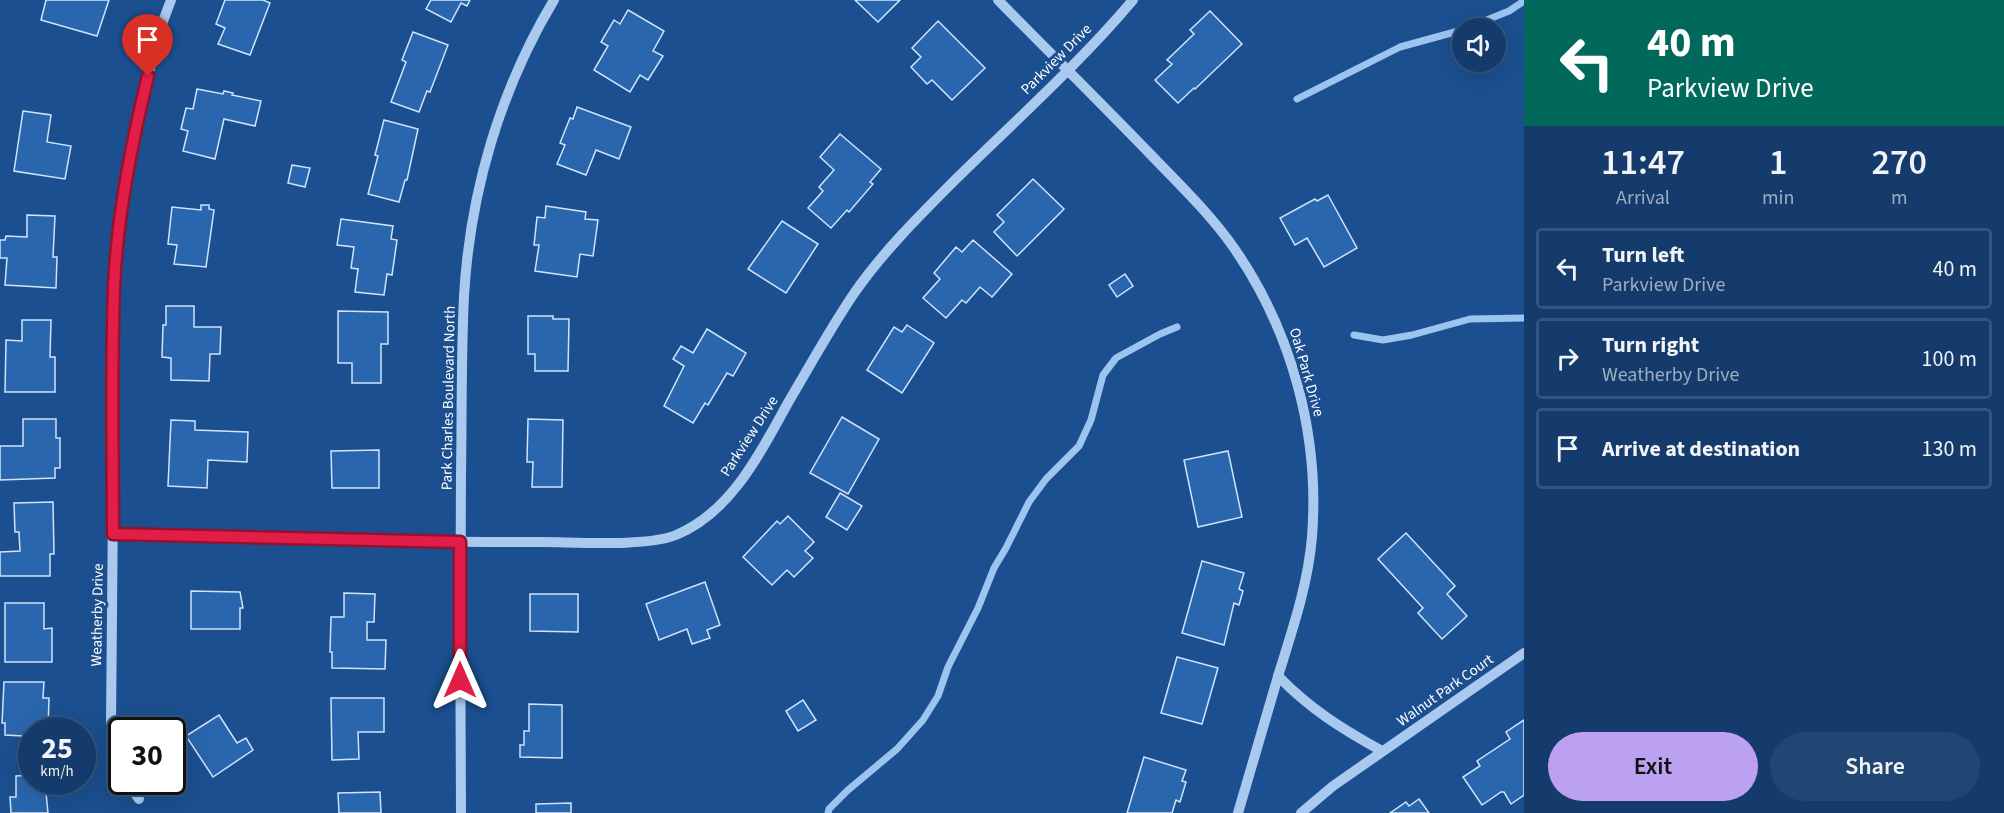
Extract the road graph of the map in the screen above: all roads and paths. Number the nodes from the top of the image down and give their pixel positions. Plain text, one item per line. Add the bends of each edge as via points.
1 (171, 0) edge
2 (554, 0) edge
3 (998, 0) edge
4 (1133, 0) edge
5 (1068, 71) junction
6 (113, 534) junction
7 (460, 542) junction
8 (1524, 653) edge
9 (1278, 676) junction
10 (111, 717) edge
11 (1382, 751) junction
12 (136, 795) edge
13 (139, 799) dead end
14 (461, 813) edge
15 (1238, 813) edge
16 (1301, 813) edge

1 - 6 street, Weatherby Drive via 137,120 124,189 114,285
2 - 7 street, Park Charles Boulevard North via 534,33 496,124 470,239 464,296
3 - 5 street, Oak Park Drive
4 - 5 street, Parkview Drive
5 - 7 street, Parkview Drive via 929,206 863,282 746,474 701,522 673,536 643,541
5 - 9 street, Oak Park Drive via 1198,204 1233,247 1282,334 1297,381 1313,483 1312,538 1301,602
6 - 7 street, Parkview Drive
6 - 10 street, Weatherby Drive
7 - 14 street, Park Charles Boulevard North
8 - 11 street, Walnut Park Court
9 - 11 street via 1320,714
9 - 15 street, Oak Park Drive
11 - 16 street, Walnut Park Court
12 - 13 street

